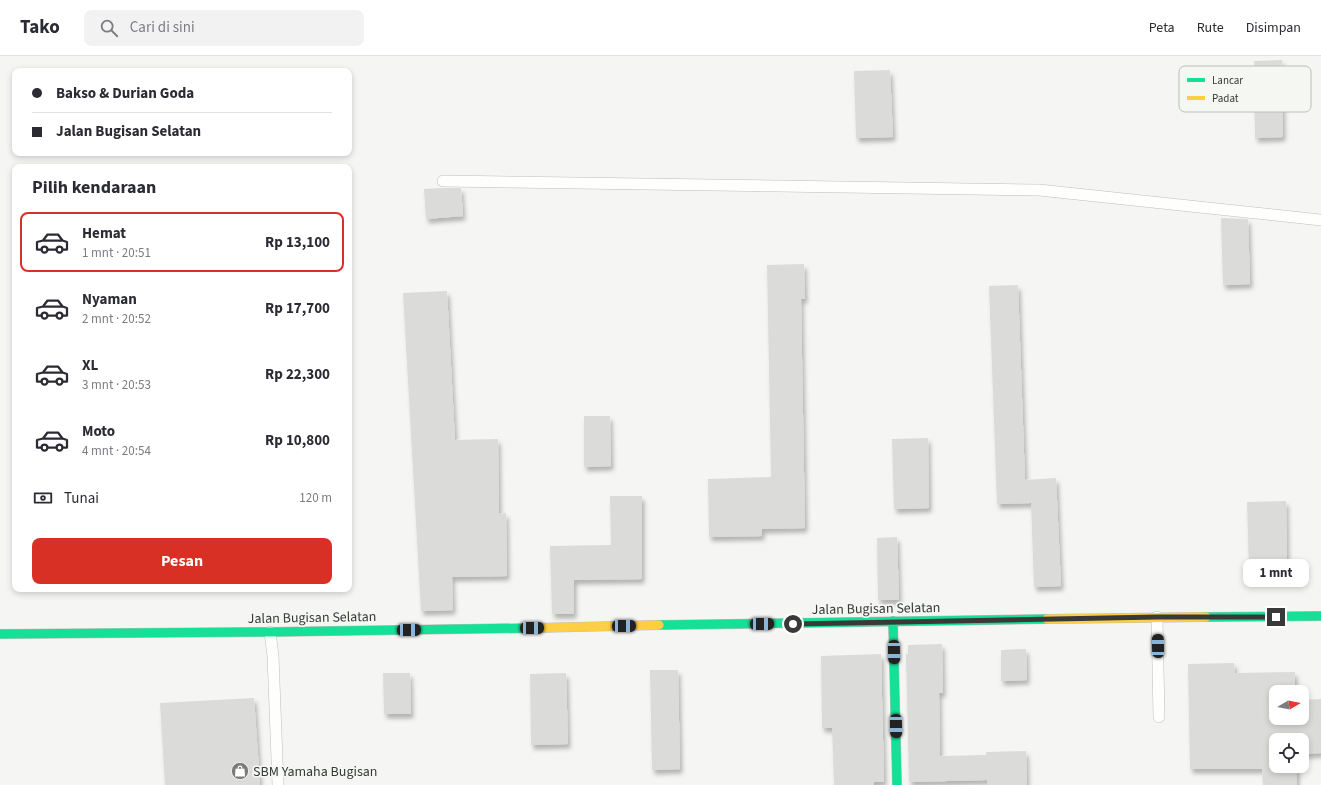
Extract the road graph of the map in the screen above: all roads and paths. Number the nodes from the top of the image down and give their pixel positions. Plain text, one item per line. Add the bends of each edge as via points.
1 (443, 181) dead end
2 (1321, 220) edge
3 (1321, 616) edge
4 (1157, 617) junction
5 (893, 621) junction
6 (270, 632) junction
7 (0, 634) edge
8 (1159, 717) dead end
9 (278, 785) edge
10 (897, 785) edge

1 - 2 lane via 1039,190
3 - 4 street, Jalan Bugisan Selatan
4 - 5 street, Jalan Bugisan Selatan
4 - 8 lane
5 - 6 street, Jalan Bugisan Selatan
5 - 10 street
6 - 7 street, Jalan Bugisan Selatan
6 - 9 lane

